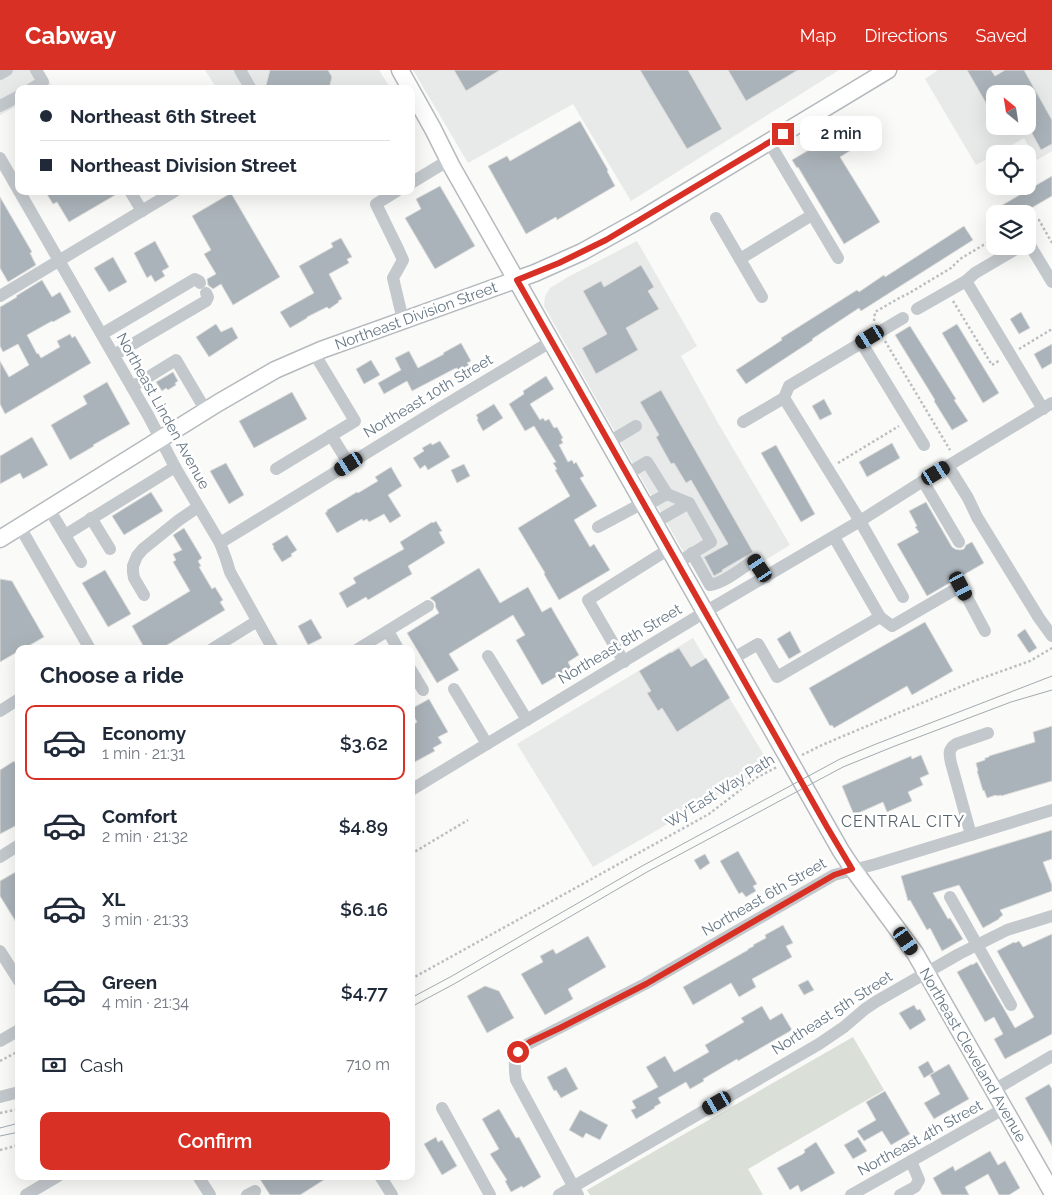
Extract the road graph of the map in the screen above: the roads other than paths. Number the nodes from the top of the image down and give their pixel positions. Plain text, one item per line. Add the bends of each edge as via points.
1 (7, 70) edge
2 (36, 70) edge
3 (240, 70) edge
4 (400, 70) edge
5 (888, 70) edge
6 (0, 74) edge
7 (38, 85) edge
8 (249, 85) edge
9 (407, 85) edge
10 (15, 98) edge
11 (415, 101) edge
12 (0, 106) edge
13 (769, 142) junction
14 (0, 158) edge
15 (449, 160) junction
16 (4, 172) edge
17 (415, 181) edge
18 (15, 186) edge
19 (21, 195) edge
20 (132, 195) edge
21 (168, 195) edge
22 (391, 195) edge
23 (142, 211) junction
24 (812, 215) junction
25 (716, 218) dead end
26 (1006, 255) edge
27 (1036, 255) edge
28 (838, 258) dead end
29 (740, 259) junction
30 (59, 260) junction
31 (517, 280) junction
32 (966, 281) junction
33 (1052, 282) edge
34 (0, 296) edge
35 (762, 297) dead end
36 (917, 309) dead end
37 (902, 318) dead end
38 (403, 320) junction
39 (102, 334) junction
40 (552, 341) junction
41 (861, 342) junction
42 (314, 353) junction
43 (114, 355) junction
44 (132, 387) junction
45 (784, 398) junction
46 (1047, 406) edge
47 (206, 411) junction
48 (743, 422) dead end
49 (636, 426) dead end
50 (331, 436) junction
51 (161, 439) junction
52 (609, 442) junction
53 (924, 445) dead end
54 (349, 464) junction
55 (948, 466) junction
56 (175, 467) junction
57 (276, 469) dead end
58 (627, 474) junction
59 (923, 481) junction
60 (666, 494) junction
61 (689, 503) junction
62 (644, 504) junction
63 (198, 506) junction
64 (49, 509) junction
65 (91, 518) junction
66 (860, 521) junction
67 (654, 522) junction
68 (20, 527) junction
69 (598, 527) dead end
70 (65, 534) junction
71 (834, 537) junction
72 (0, 540) edge
73 (958, 542) dead end
74 (220, 543) junction
75 (110, 549) dead end
76 (692, 554) junction
77 (673, 556) junction
78 (81, 562) dead end
79 (766, 577) junction
80 (144, 595) dead end
81 (903, 597) dead end
82 (428, 606) dead end
83 (705, 612) junction
84 (880, 617) junction
85 (257, 621) junction
86 (388, 631) junction
87 (985, 631) dead end
88 (1052, 636) edge
89 (88, 645) edge
90 (218, 645) edge
91 (271, 645) edge
92 (365, 645) edge
93 (396, 645) edge
94 (488, 656) dead end
95 (732, 659) junction
96 (624, 662) junction
97 (415, 677) edge
98 (454, 689) dead end
99 (423, 690) dead end
100 (15, 702) edge
101 (0, 711) edge
102 (527, 720) junction
103 (988, 733) dead end
104 (487, 744) junction
105 (415, 788) edge
106 (1052, 810) edge
107 (971, 835) junction
108 (15, 848) edge
109 (0, 857) edge
110 (852, 869) junction
111 (950, 897) dead end
112 (1052, 916) edge
113 (977, 945) junction
114 (0, 951) edge
115 (926, 972) junction
116 (15, 975) edge
117 (1011, 1004) dead end
118 (15, 1032) edge
119 (0, 1041) edge
120 (1052, 1056) edge
121 (994, 1090) junction
122 (15, 1093) edge
123 (0, 1097) edge
124 (442, 1108) dead end
125 (1005, 1108) junction
126 (911, 1161) junction
127 (51, 1180) edge
128 (202, 1180) edge
129 (383, 1180) edge
130 (575, 1191) edge
131 (1052, 1192) edge
132 (26, 1195) edge
133 (210, 1195) edge
134 (392, 1195) edge
135 (490, 1195) edge
136 (558, 1195) edge
137 (851, 1195) edge
138 (900, 1195) edge

1 - 6 street
2 - 7 street via 43,82
3 - 8 street
4 - 9 main road, Northeast Cleveland Avenue
5 - 13 main road, Northeast Division Street
10 - 12 street
11 - 15 main road, Northeast Cleveland Avenue via 434,129
13 - 24 street
13 - 31 main road, Northeast Division Street via 600,243
14 - 16 street, Northeast Linden Avenue
15 - 17 street
15 - 31 main road, Northeast Cleveland Avenue
16 - 18 street, Northeast Linden Avenue
19 - 30 street, Northeast Linden Avenue
20 - 23 street
21 - 23 street
22 - 38 street via 376,204 403,260 393,278
23 - 30 street
24 - 28 street
24 - 29 street
25 - 29 street
26 - 32 street
27 - 33 street
29 - 35 street
30 - 34 street
30 - 39 street, Northeast Linden Avenue
31 - 38 main road, Northeast Division Street
31 - 40 main road, Northeast Cleveland Avenue
32 - 36 street
32 - 46 street
37 - 41 street
38 - 42 main road, Northeast Division Street
39 - 43 street, Northeast Linden Avenue
39 - 43 street via 194,279 203,288 208,297 206,301
40 - 52 main road, Northeast Cleveland Avenue
40 - 54 street, Northeast 10th Street
41 - 45 street via 789,386
41 - 53 street
42 - 47 main road, Northeast Division Street via 268,374
42 - 50 street via 355,421
43 - 44 street, Northeast Linden Avenue
44 - 47 street via 176,360
44 - 51 street, Northeast Linden Avenue
45 - 48 street
45 - 66 street
46 - 55 street, Northeast 8th Street
47 - 51 main road, Northeast Division Street
49 - 52 street
50 - 54 street
50 - 57 street
51 - 56 street, Northeast Linden Avenue
51 - 64 main road, Northeast Division Street
52 - 58 main road, Northeast Cleveland Avenue
54 - 74 street, Northeast 10th Street
55 - 59 street, Northeast 8th Street
55 - 88 street
56 - 63 street, Northeast Linden Avenue
56 - 65 street
58 - 60 street via 647,462
58 - 62 main road, Northeast Cleveland Avenue
59 - 66 street, Northeast 8th Street
59 - 73 street
60 - 61 street
60 - 62 street
61 - 67 street
61 - 76 street via 711,542
62 - 67 main road, Northeast Cleveland Avenue
62 - 69 street
63 - 74 street, Northeast Linden Avenue
63 - 80 street via 137,556 133,566 134,578
64 - 68 main road, Northeast Division Street
64 - 70 street
65 - 70 street
65 - 75 street
66 - 71 street, Northeast 8th Street
66 - 81 street
67 - 77 main road, Northeast Cleveland Avenue
68 - 72 main road, Northeast Division Street
68 - 89 street
70 - 78 street
71 - 79 street, Northeast 8th Street
71 - 84 street
74 - 85 street, Northeast Linden Avenue via 230,572
76 - 77 street
76 - 79 street via 710,585 754,560
77 - 83 main road, Northeast Cleveland Avenue
77 - 96 street via 588,600
79 - 83 street, Northeast 8th Street
82 - 86 street
83 - 95 main road, Northeast Cleveland Avenue
83 - 96 street, Northeast 8th Street
84 - 87 street via 892,626 961,586
84 - 95 street via 777,677 758,644
85 - 90 street
85 - 91 street, Northeast Linden Avenue
86 - 92 street
86 - 93 street
94 - 102 street
95 - 110 main road, Northeast Cleveland Avenue
96 - 102 street, Northeast 8th Street
97 - 99 street
98 - 104 street
100 - 101 street
102 - 104 street, Northeast 8th Street
103 - 107 street via 956,744 949,752
104 - 105 street, Northeast 8th Street
106 - 107 street, Northeast 6th Street
107 - 110 street, Northeast 6th Street
108 - 109 street
110 - 115 main road, Northeast Cleveland Avenue
110 - 130 street, Northeast 6th Street via 834,875 646,984 530,1042 518,1052 514,1067 516,1080
111 - 113 street
112 - 113 street, Northeast 5th Street via 1006,930
113 - 115 street, Northeast 5th Street
113 - 117 street
114 - 116 street
115 - 121 main road, Northeast Cleveland Avenue
115 - 130 street, Northeast 5th Street via 871,1005 819,1044
118 - 119 street
120 - 121 street
121 - 125 main road, Northeast Cleveland Avenue
122 - 123 street
124 - 135 street
125 - 126 street, Northeast 4th Street
125 - 131 main road, Northeast Cleveland Avenue
126 - 137 street, Northeast 4th Street
126 - 138 street via 919,1180
127 - 132 street
128 - 133 street
129 - 134 street
130 - 136 street, Northeast 5th Street

